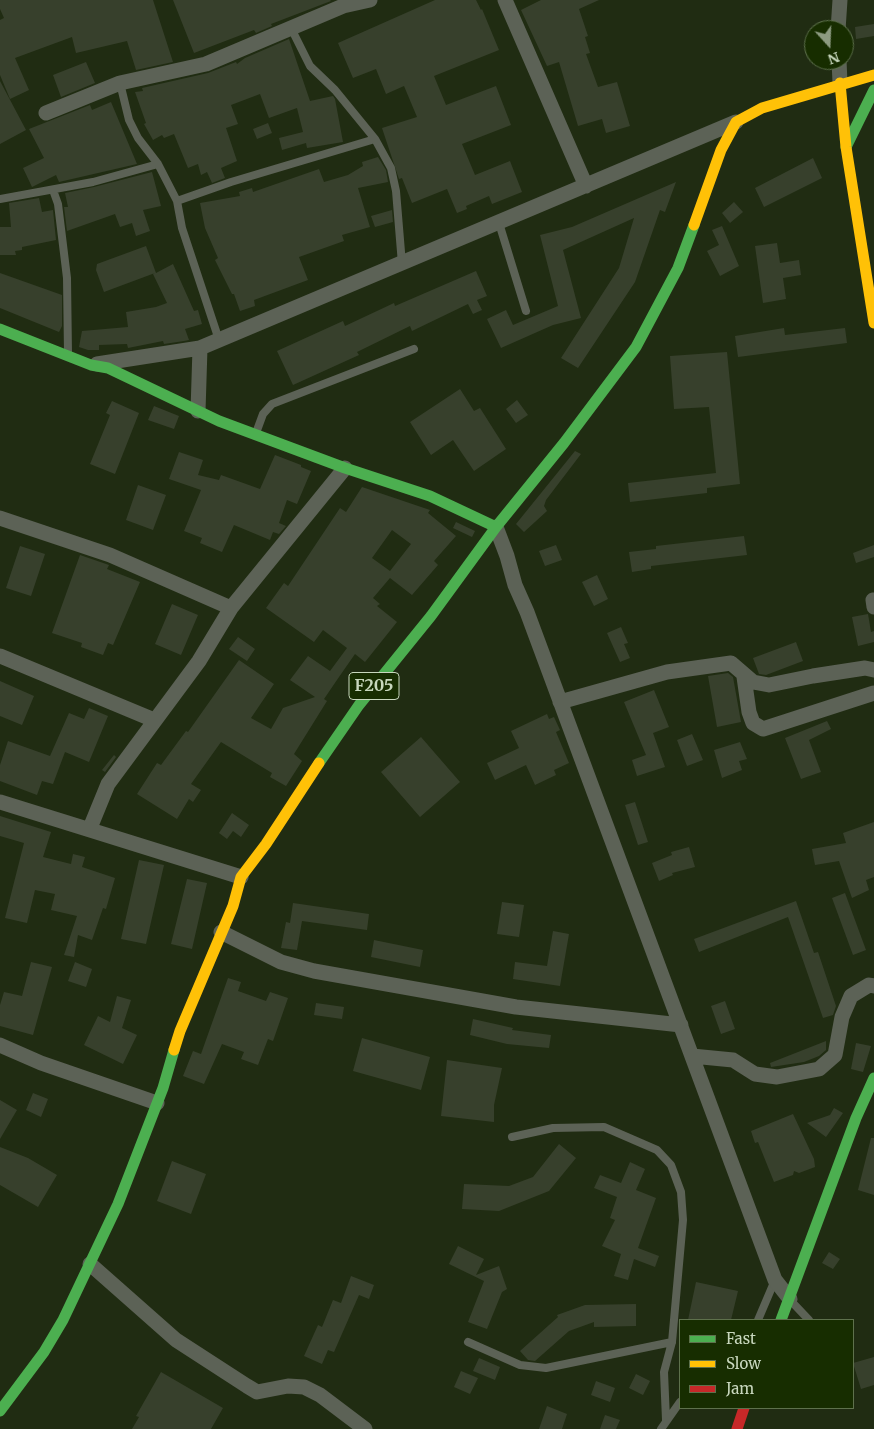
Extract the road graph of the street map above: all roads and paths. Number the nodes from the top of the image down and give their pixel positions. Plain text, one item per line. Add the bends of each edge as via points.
1 (370, 0) edge
2 (505, 0) edge
3 (840, 0) edge
4 (839, 20) edge
5 (291, 28) junction
6 (839, 70) edge
7 (874, 75) edge
8 (120, 83) junction
9 (840, 83) junction
10 (874, 90) edge
11 (46, 113) dead end
12 (736, 122) junction
13 (375, 140) junction
14 (846, 147) junction
15 (158, 164) junction
16 (586, 186) junction
17 (53, 190) junction
18 (0, 199) edge
19 (177, 201) junction
20 (498, 223) junction
21 (402, 264) junction
22 (526, 311) dead end
23 (874, 321) edge
24 (0, 329) edge
25 (219, 340) junction
26 (200, 348) junction
27 (414, 349) dead end
28 (68, 356) junction
29 (92, 365) junction
30 (198, 411) junction
31 (256, 433) junction
32 (345, 468) junction
33 (0, 518) edge
34 (496, 527) junction
35 (231, 608) junction
36 (0, 656) edge
37 (874, 670) edge
38 (744, 677) junction
39 (874, 693) edge
40 (560, 702) junction
41 (154, 720) junction
42 (0, 802) edge
43 (90, 828) junction
44 (241, 877) junction
45 (221, 932) junction
46 (874, 986) edge
47 (681, 1025) junction
48 (0, 1045) edge
49 (692, 1056) junction
50 (874, 1078) edge
51 (157, 1103) junction
52 (512, 1137) dead end
53 (90, 1264) junction
54 (775, 1280) junction
55 (790, 1299) junction
56 (758, 1319) edge
57 (781, 1319) edge
58 (808, 1319) edge
59 (468, 1342) dead end
60 (672, 1342) junction
61 (679, 1403) edge
62 (744, 1409) edge
63 (0, 1411) edge
64 (666, 1420) junction
65 (365, 1429) edge
66 (661, 1429) edge
67 (737, 1429) edge

1 - 5 street via 343,6
2 - 16 street
3 - 4 street
5 - 8 street via 206,64
5 - 13 lane via 310,66 335,90
6 - 9 street
7 - 9 main road
8 - 11 street
8 - 15 lane via 129,120
9 - 12 main road via 762,108
9 - 14 main road
10 - 14 main road
12 - 16 street
12 - 34 main road, F205 via 721,150 678,268 641,339 564,443
13 - 19 lane
13 - 21 lane via 391,168
14 - 23 main road
15 - 17 lane
15 - 19 lane
16 - 20 street
17 - 18 lane
17 - 28 lane via 58,204 67,278
19 - 25 lane via 182,228
20 - 21 street
20 - 22 lane
21 - 25 street
24 - 28 main road
25 - 26 street
26 - 29 street
26 - 30 street
27 - 31 lane via 272,404
28 - 29 main road
29 - 30 main road via 108,368
30 - 31 main road
31 - 32 main road
32 - 34 main road via 430,496
32 - 35 street
33 - 35 street via 110,555
34 - 40 street
34 - 44 main road, F205 via 431,616 359,705
35 - 41 street via 199,661
36 - 41 street
37 - 38 street via 864,668 769,685
38 - 39 street via 753,723 764,729
38 - 40 street via 731,663 667,672
40 - 47 street
41 - 43 street via 108,784
42 - 43 street
43 - 44 street
44 - 45 main road, F205 via 234,906
45 - 47 street via 280,962 314,971 516,1007
45 - 51 main road, F205 via 180,1031
46 - 49 street via 869,985 851,996 842,1017 835,1055 819,1069 777,1077 755,1074 732,1060
47 - 49 street
48 - 51 street
49 - 54 street
50 - 55 main road via 856,1118
51 - 53 main road, F205 via 118,1204
52 - 60 lane via 553,1128 604,1127 657,1150 671,1165 681,1192 683,1220
53 - 63 main road, F205 via 44,1352
53 - 65 street via 176,1340 257,1392 288,1386 304,1387
54 - 55 street
54 - 56 lane
55 - 57 main road
55 - 58 lane
59 - 60 lane via 520,1365 546,1368
60 - 64 lane via 664,1372
61 - 64 lane
62 - 67 main road
64 - 66 lane

